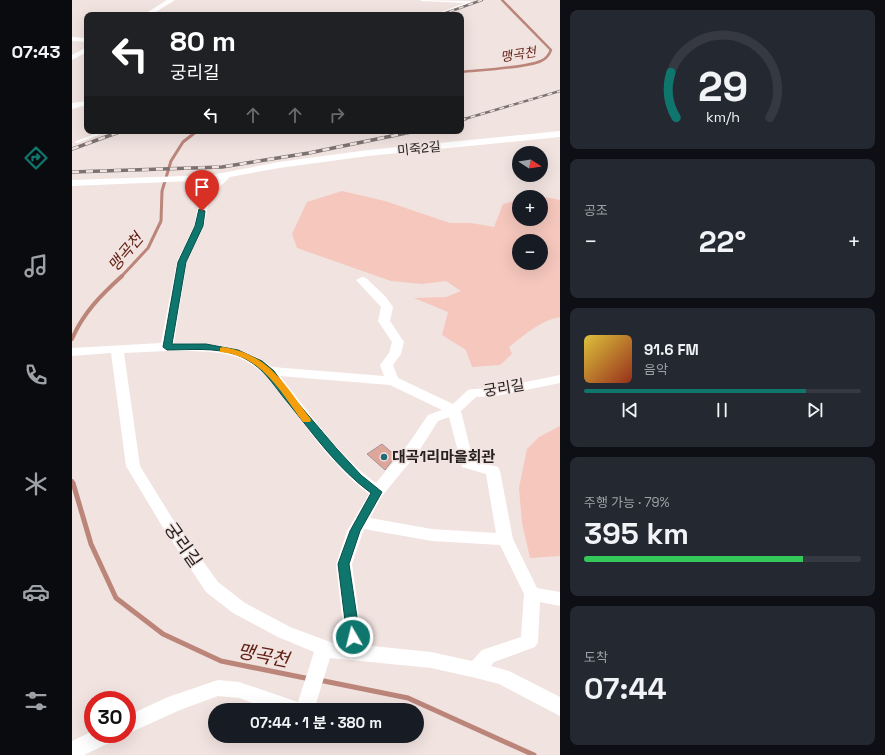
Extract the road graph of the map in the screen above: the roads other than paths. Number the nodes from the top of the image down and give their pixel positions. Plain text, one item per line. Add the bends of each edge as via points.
1 (172, 0) edge
2 (422, 0) edge
3 (477, 0) edge
4 (470, 2) junction
5 (151, 12) edge
6 (444, 12) edge
7 (72, 40) edge
8 (84, 40) edge
9 (84, 51) edge
10 (72, 58) edge
11 (84, 104) edge
12 (72, 106) edge
13 (99, 134) edge
14 (560, 134) edge
15 (76, 142) dead end
16 (228, 175) junction
17 (72, 183) edge
18 (362, 280) dead end
19 (167, 347) junction
20 (110, 349) junction
21 (72, 352) edge
22 (268, 371) junction
23 (560, 379) edge
24 (392, 381) junction
25 (454, 410) junction
26 (377, 492) junction
27 (360, 522) junction
28 (505, 539) junction
29 (532, 594) junction
30 (560, 599) edge
31 (324, 648) junction
32 (355, 652) junction
33 (476, 670) junction
34 (276, 703) edge
35 (307, 703) edge
36 (560, 707) edge
37 (136, 721) edge
38 (88, 743) edge
39 (72, 750) edge

1 - 5 street
2 - 4 lane
3 - 4 lane
4 - 6 lane
7 - 8 street
9 - 10 street
11 - 12 street
13 - 15 lane
14 - 16 street, 미죽2길 via 368,153
16 - 17 street, 미죽2길 via 211,178
16 - 19 street via 205,195 199,226 182,262
18 - 24 street via 387,307 384,321 398,342 395,354 386,364
19 - 20 street
19 - 22 street via 206,347 238,352
20 - 21 street
20 - 31 street, 궁리길 via 133,466 167,522 212,587 239,608 284,632
22 - 24 street
22 - 26 street via 325,442 358,478
23 - 25 street, 궁리길 via 495,392 473,393
24 - 25 street
25 - 26 street, 궁리길 via 434,418
25 - 28 street via 466,463 493,471
26 - 27 street, 궁리길
27 - 28 street via 405,532 472,540
27 - 32 street, 궁리길 via 344,564
28 - 29 street
29 - 30 street
29 - 33 street via 529,642 488,656
31 - 32 street, 궁리길
31 - 35 street
32 - 33 street, 궁리길 via 431,660
33 - 36 street, 궁리길 via 503,677
34 - 37 street via 239,690 218,688 175,703
38 - 39 street

